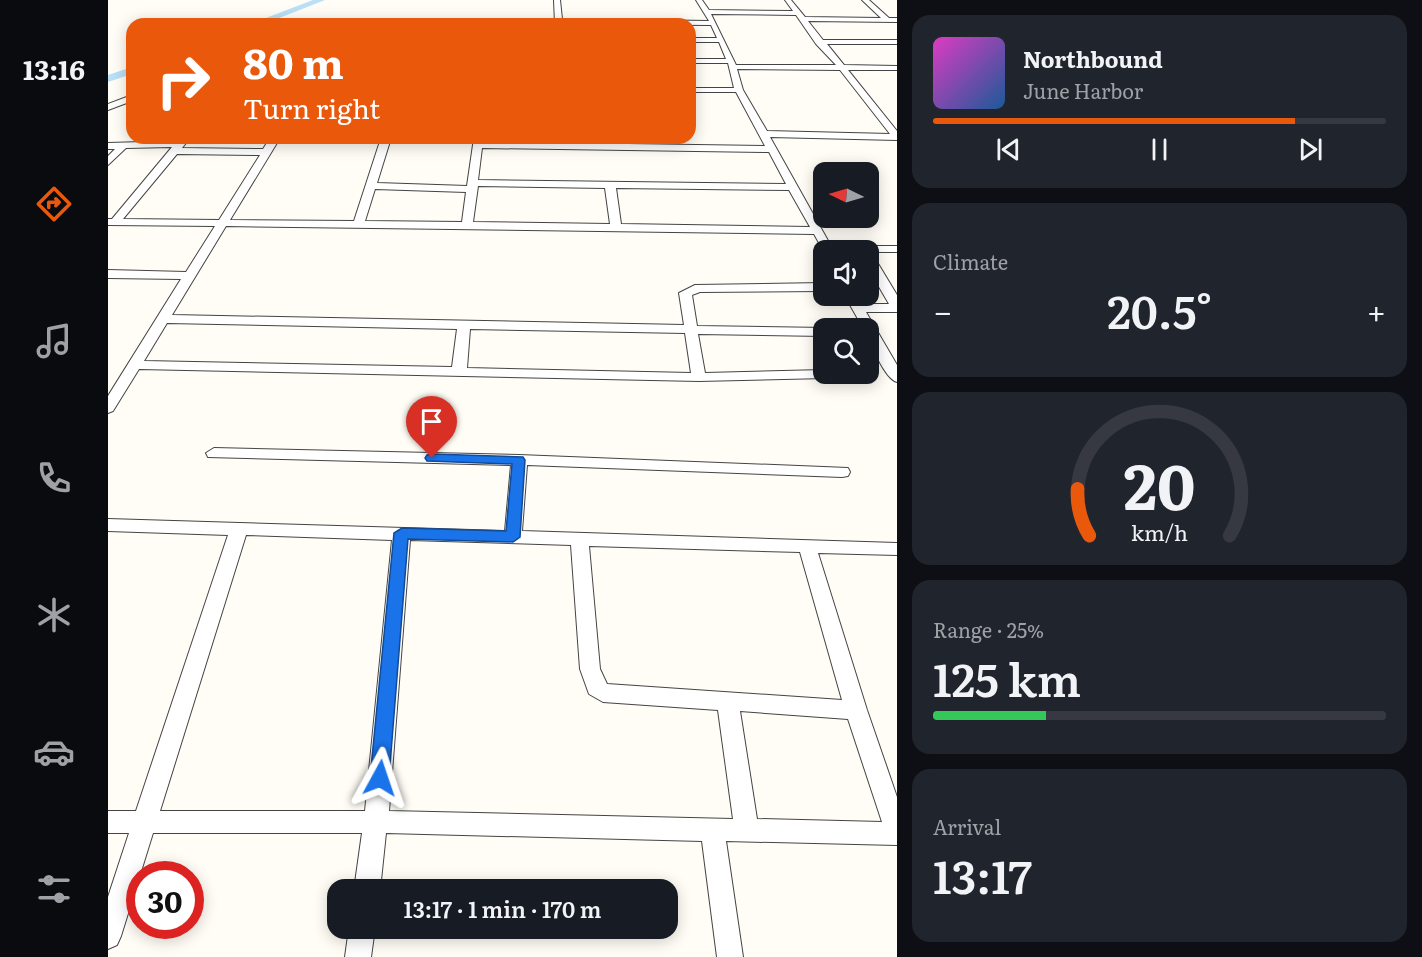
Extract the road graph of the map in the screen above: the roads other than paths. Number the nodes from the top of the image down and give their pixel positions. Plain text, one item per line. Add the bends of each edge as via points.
1 (557, 0) edge
2 (699, 0) edge
3 (788, 0) edge
4 (865, 0) edge
5 (707, 12) junction
6 (802, 16) junction
7 (558, 18) edge
8 (887, 20) junction
9 (897, 20) edge
10 (696, 23) edge
11 (713, 23) junction
12 (696, 40) edge
13 (722, 40) junction
14 (819, 42) junction
15 (897, 42) edge
16 (696, 61) edge
17 (732, 64) junction
18 (841, 68) junction
19 (897, 68) edge
20 (696, 85) edge
21 (739, 88) junction
22 (696, 90) edge
23 (126, 100) edge
24 (108, 107) edge
25 (765, 134) junction
26 (897, 137) edge
27 (180, 144) edge
28 (272, 144) edge
29 (384, 144) edge
30 (478, 144) edge
31 (696, 144) edge
32 (108, 146) edge
33 (123, 146) junction
34 (773, 149) junction
35 (267, 153) junction
36 (108, 162) edge
37 (610, 184) junction
38 (370, 186) junction
39 (472, 186) junction
40 (793, 187) junction
41 (112, 222) edge
42 (222, 224) junction
43 (358, 225) junction
44 (467, 226) junction
45 (616, 227) junction
46 (818, 231) junction
47 (823, 240) edge
48 (897, 249) edge
49 (879, 251) edge
50 (108, 274) edge
51 (879, 275) edge
52 (190, 276) junction
53 (813, 287) edge
54 (879, 305) edge
55 (897, 307) edge
56 (163, 319) junction
57 (464, 326) junction
58 (690, 328) junction
59 (813, 332) edge
60 (879, 348) edge
61 (135, 365) junction
62 (459, 372) junction
63 (879, 374) edge
64 (813, 375) edge
65 (896, 375) edge
66 (699, 377) junction
67 (108, 408) edge
68 (214, 453) dead end
69 (519, 460) junction
70 (842, 472) dead end
71 (108, 525) edge
72 (239, 528) junction
73 (402, 533) junction
74 (513, 537) junction
75 (579, 539) junction
76 (807, 545) junction
77 (897, 549) edge
78 (728, 703) junction
79 (856, 710) junction
80 (108, 822) edge
81 (146, 822) junction
82 (376, 822) junction
83 (712, 832) junction
84 (747, 832) junction
85 (897, 833) edge
86 (368, 879) edge
87 (108, 936) edge
88 (360, 939) edge
89 (358, 957) edge
90 (730, 957) edge

1 - 7 street
2 - 5 street
3 - 6 street
4 - 8 street
5 - 6 street
5 - 11 street
6 - 8 street
6 - 14 street
8 - 9 street
10 - 11 street
11 - 13 street
12 - 13 street
13 - 17 street
14 - 15 street
14 - 18 street
16 - 17 street
17 - 18 street
17 - 21 street
18 - 19 street
18 - 26 street
20 - 21 street
21 - 22 street
21 - 25 street
23 - 24 street
25 - 26 street
25 - 34 street
27 - 33 street
27 - 35 street
27 - 41 street
28 - 35 street
29 - 38 street
30 - 39 street
31 - 34 street
32 - 33 street
33 - 36 street
34 - 40 street
35 - 42 street
37 - 39 street
37 - 40 street
37 - 45 street
38 - 39 street
38 - 43 street
39 - 44 street
40 - 46 street
41 - 42 street
42 - 43 street
42 - 52 street
43 - 44 street
44 - 45 street
45 - 46 street
46 - 47 street
48 - 49 street
50 - 52 street
51 - 55 street
52 - 56 street
53 - 58 street via 691,289 685,293
54 - 55 street
56 - 57 street
56 - 61 street
57 - 58 street
57 - 62 street
58 - 59 street
58 - 66 street
60 - 65 street
61 - 62 street
61 - 67 street
62 - 66 street
63 - 65 street
64 - 66 street
68 - 69 street
69 - 70 street
69 - 74 street
71 - 72 street
72 - 73 street
72 - 81 street
73 - 74 street
73 - 82 street
74 - 75 street
75 - 76 street
75 - 78 street via 590,669 596,688 620,695
76 - 77 street
76 - 79 street
78 - 79 street
78 - 84 street
79 - 85 street
80 - 81 street
81 - 82 street
81 - 87 street
82 - 83 street
82 - 86 street
83 - 84 street
83 - 90 street
84 - 85 street
88 - 89 street

